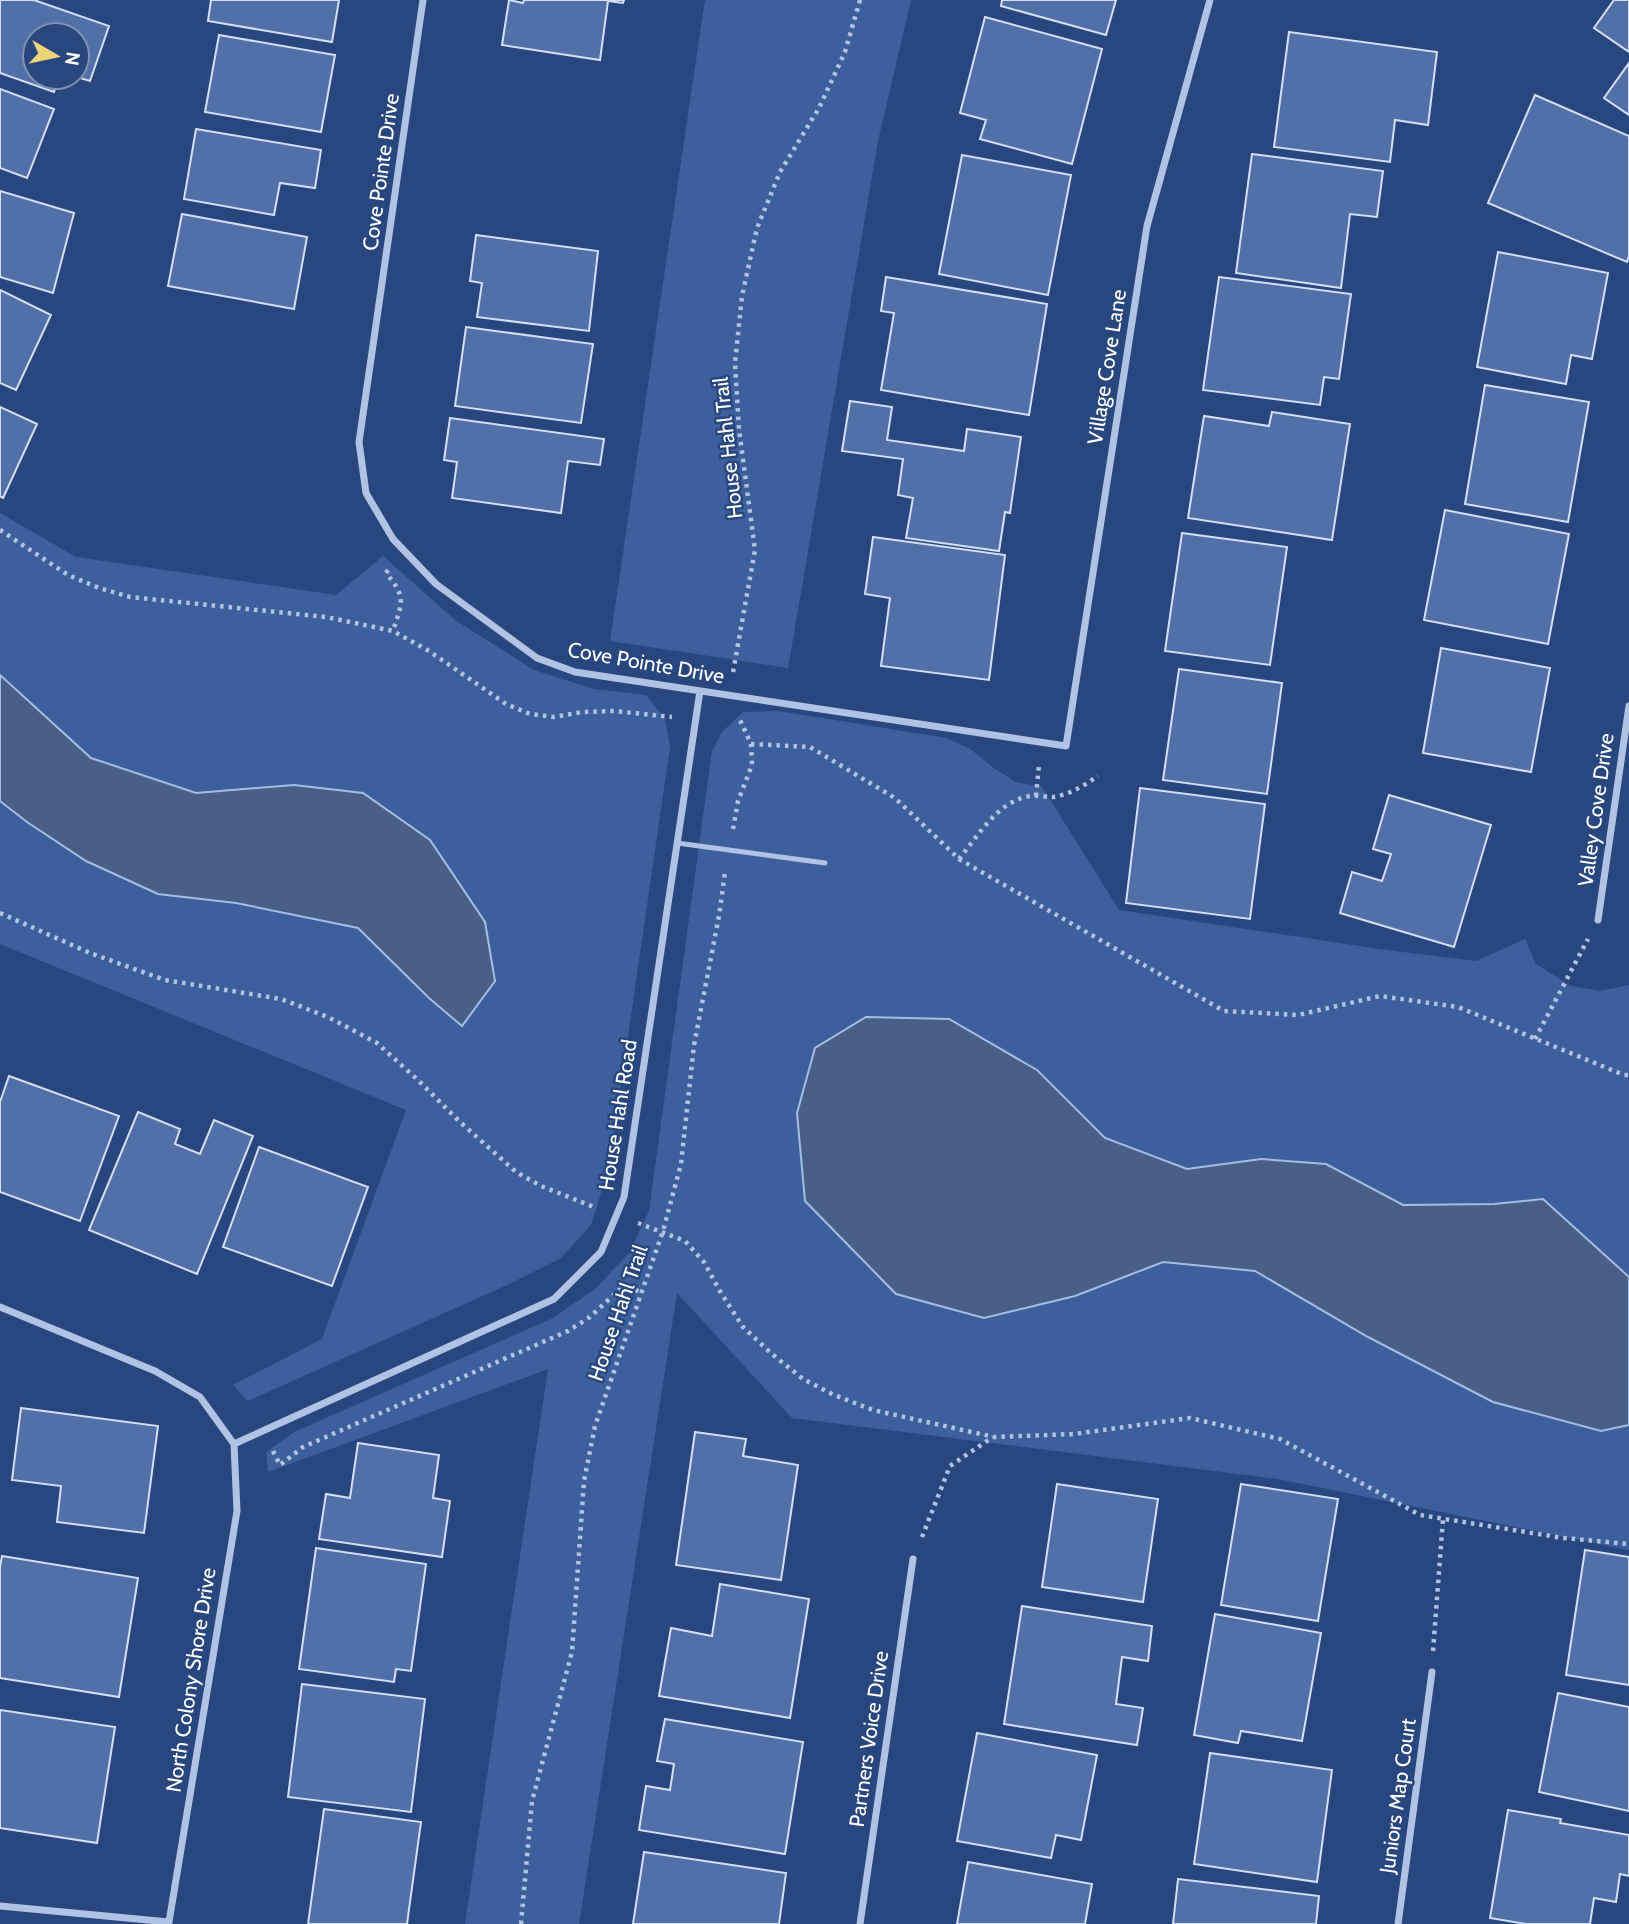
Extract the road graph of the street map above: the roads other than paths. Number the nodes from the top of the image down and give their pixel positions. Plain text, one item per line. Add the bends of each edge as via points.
1 (423, 0) edge
2 (1210, 0) edge
3 (700, 691) junction
4 (1629, 706) edge
5 (1066, 746) joint
6 (677, 844) junction
7 (825, 863) dead end
8 (1598, 920) road end
9 (0, 1307) edge
10 (234, 1444) junction
11 (913, 1559) road end
12 (1432, 1672) road end
13 (0, 1906) edge
14 (860, 1924) edge
15 (1398, 1924) edge

1 - 3 street, Cove Pointe Drive via 359,442 366,494 393,539 436,584 537,658 575,672
2 - 5 street, Village Cove Lane via 1147,226
3 - 5 street, Cove Pointe Drive
3 - 6 street, House Hahl Road
4 - 8 street, Valley Cove Drive
6 - 7 lane
6 - 10 street, House Hahl Road via 624,1197 601,1252 554,1299
9 - 10 street via 155,1371 200,1397
10 - 13 street, North Colony Shore Drive via 237,1511 169,1922
11 - 14 street, Partners Voice Drive
12 - 15 street, Juniors Map Court

